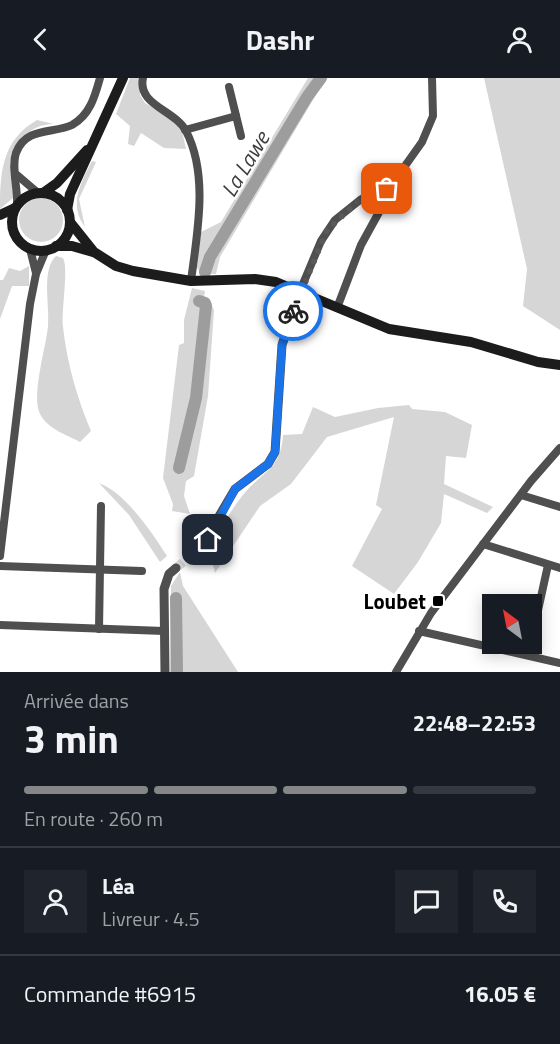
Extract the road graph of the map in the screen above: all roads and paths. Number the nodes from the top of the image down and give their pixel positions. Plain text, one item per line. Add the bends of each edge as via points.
1 (100, 78) edge
2 (123, 78) edge
3 (143, 78) edge
4 (432, 78) edge
5 (229, 87) dead end
6 (236, 116) junction
7 (185, 130) junction
8 (241, 136) dead end
9 (95, 141) junction
10 (17, 174) junction
11 (386, 186) junction
12 (41, 193) junction
13 (16, 206) junction
14 (67, 210) junction
15 (0, 215) edge
16 (70, 222) junction
17 (1, 228) edge
18 (14, 233) junction
19 (51, 248) junction
20 (30, 249) junction
21 (94, 252) junction
22 (36, 274) junction
23 (192, 281) junction
24 (300, 291) junction
25 (337, 308) junction
26 (560, 365) edge
27 (560, 448) edge
28 (521, 495) junction
29 (101, 506) dead end
30 (560, 507) edge
31 (483, 544) junction
32 (201, 548) tunnel mouth
33 (0, 555) edge
34 (548, 565) junction
35 (0, 566) edge
36 (176, 568) tunnel mouth
37 (560, 568) edge
38 (101, 570) junction
39 (142, 571) dead end
40 (542, 594) edge
41 (0, 625) edge
42 (99, 629) junction
43 (419, 631) junction
44 (164, 632) junction
45 (560, 663) edge
46 (165, 672) edge
47 (396, 672) edge

1 - 10 street via 92,104 78,120 26,139 14,162
2 - 9 main road
3 - 7 street via 141,88 145,95 172,114
4 - 11 street via 433,116 422,142 404,170
5 - 6 street
6 - 7 street
6 - 8 street
7 - 23 street via 200,192
9 - 12 main road via 72,168
9 - 14 main road via 70,194
10 - 12 street
10 - 13 street
11 - 24 street via 335,220 321,241
11 - 25 street via 383,205 361,245
12 - 13 main road
12 - 14 main road via 55,196
13 - 15 main road
13 - 18 main road
14 - 16 main road
16 - 19 main road via 66,236
16 - 21 main road
17 - 18 main road
18 - 20 main road
19 - 20 main road
19 - 21 main road via 72,246
19 - 22 street
20 - 22 street
21 - 23 main road via 132,271
22 - 33 street
23 - 24 main road via 255,279
24 - 25 main road
24 - 32 street via 282,345 275,452 268,464 235,489
25 - 26 main road via 398,332 471,342
27 - 28 street
28 - 30 street
28 - 31 street
29 - 38 street
31 - 34 street
31 - 43 street
34 - 37 street
34 - 40 street
35 - 38 street
36 - 44 street via 165,582
38 - 39 street
38 - 42 street
41 - 42 street
42 - 44 street
43 - 45 street
43 - 47 street
44 - 46 street

